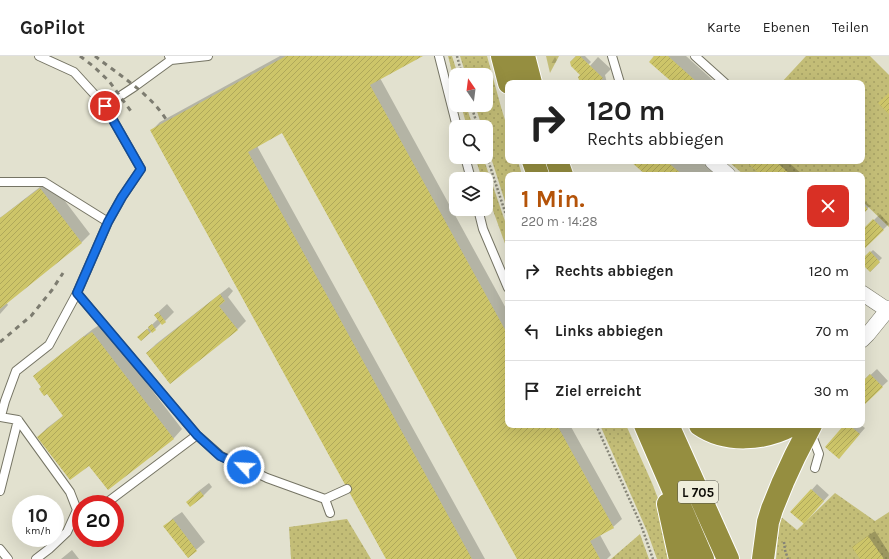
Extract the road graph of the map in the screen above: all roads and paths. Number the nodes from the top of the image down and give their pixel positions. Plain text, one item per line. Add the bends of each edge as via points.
1 (39, 56) edge
2 (208, 56) edge
3 (440, 56) edge
4 (456, 56) edge
5 (502, 56) edge
6 (524, 56) edge
7 (612, 56) edge
8 (695, 56) edge
9 (170, 58) edge
10 (460, 68) edge
11 (508, 80) edge
12 (530, 80) edge
13 (619, 80) edge
14 (722, 80) edge
15 (105, 106) junction
16 (455, 120) edge
17 (489, 164) edge
18 (715, 164) edge
19 (725, 172) edge
20 (0, 182) edge
21 (505, 211) edge
22 (480, 216) edge
23 (108, 222) junction
24 (505, 281) edge
25 (77, 293) junction
26 (865, 295) edge
27 (888, 310) edge
28 (865, 337) edge
29 (1, 416) edge
30 (18, 420) junction
31 (597, 428) edge
32 (645, 428) edge
33 (669, 428) edge
34 (706, 428) edge
35 (795, 428) edge
36 (803, 428) edge
37 (805, 428) edge
38 (197, 435) junction
39 (656, 452) junction
40 (815, 468) dead end
41 (347, 489) dead end
42 (0, 491) edge
43 (117, 495) edge
44 (72, 496) edge
45 (325, 500) junction
46 (330, 513) dead end
47 (72, 523) edge
48 (784, 535) dead end
49 (0, 549) edge
50 (8, 559) edge
51 (36, 559) edge
52 (653, 559) edge
53 (680, 559) edge
54 (703, 559) edge
55 (728, 559) edge
56 (763, 559) edge
57 (788, 559) edge

1 - 15 lane via 74,72
2 - 9 lane
3 - 16 lane
4 - 10 path
5 - 11 highway
6 - 12 highway
7 - 13 lane
8 - 14 lane
9 - 15 lane
15 - 23 lane via 141,169
17 - 21 path
18 - 19 street
20 - 23 lane via 44,182
22 - 24 lane
23 - 25 lane
25 - 29 lane via 49,345 16,371
25 - 38 lane
26 - 27 street
27 - 28 street
29 - 30 lane
30 - 42 lane
30 - 44 lane
31 - 52 path via 641,525
32 - 39 highway, L 705
33 - 55 highway, L 705
34 - 35 highway via 726,436 750,438
36 - 56 highway via 772,509
37 - 40 lane via 819,454
38 - 43 lane
38 - 45 lane via 220,456 266,478
39 - 53 highway, L 705
39 - 54 highway, L 705
41 - 45 lane
45 - 46 lane
47 - 51 lane via 67,532
48 - 57 path
49 - 50 lane

